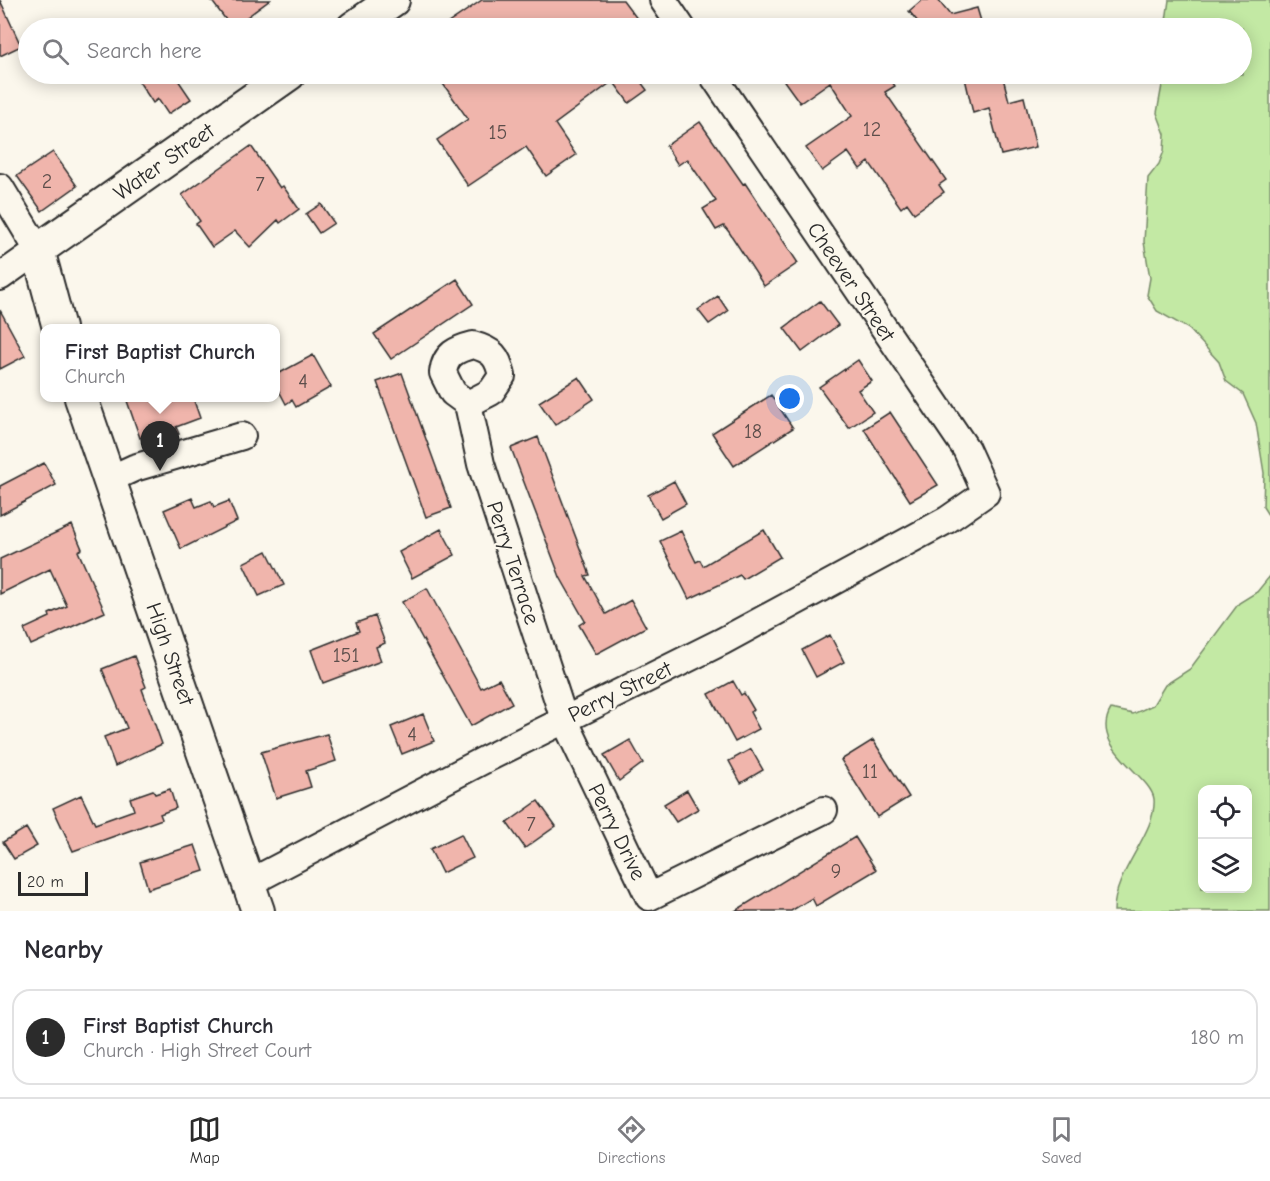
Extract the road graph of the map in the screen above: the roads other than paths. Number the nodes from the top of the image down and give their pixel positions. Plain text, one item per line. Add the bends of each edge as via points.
1 (393, 0) edge
2 (663, 0) edge
3 (367, 18) edge
4 (675, 18) edge
5 (275, 84) edge
6 (719, 84) edge
7 (0, 187) edge
8 (39, 250) junction
9 (0, 277) edge
10 (58, 324) edge
11 (82, 402) edge
12 (468, 404) dead end
13 (242, 436) dead end
14 (110, 478) junction
15 (986, 493) joint
16 (564, 720) junction
17 (824, 810) dead end
18 (254, 897) edge

1 - 3 main road
2 - 4 street
5 - 8 main road, Water Street
6 - 15 street, Cheever Street via 966,449
7 - 8 street
8 - 9 street
8 - 10 main road
11 - 14 main road, High Street
12 - 16 street, Perry Terrace via 481,464
13 - 14 street
14 - 18 main road, High Street
15 - 16 street, Perry Street via 947,520 723,641
16 - 17 street, Perry Drive via 649,897
16 - 18 street, Perry Street

